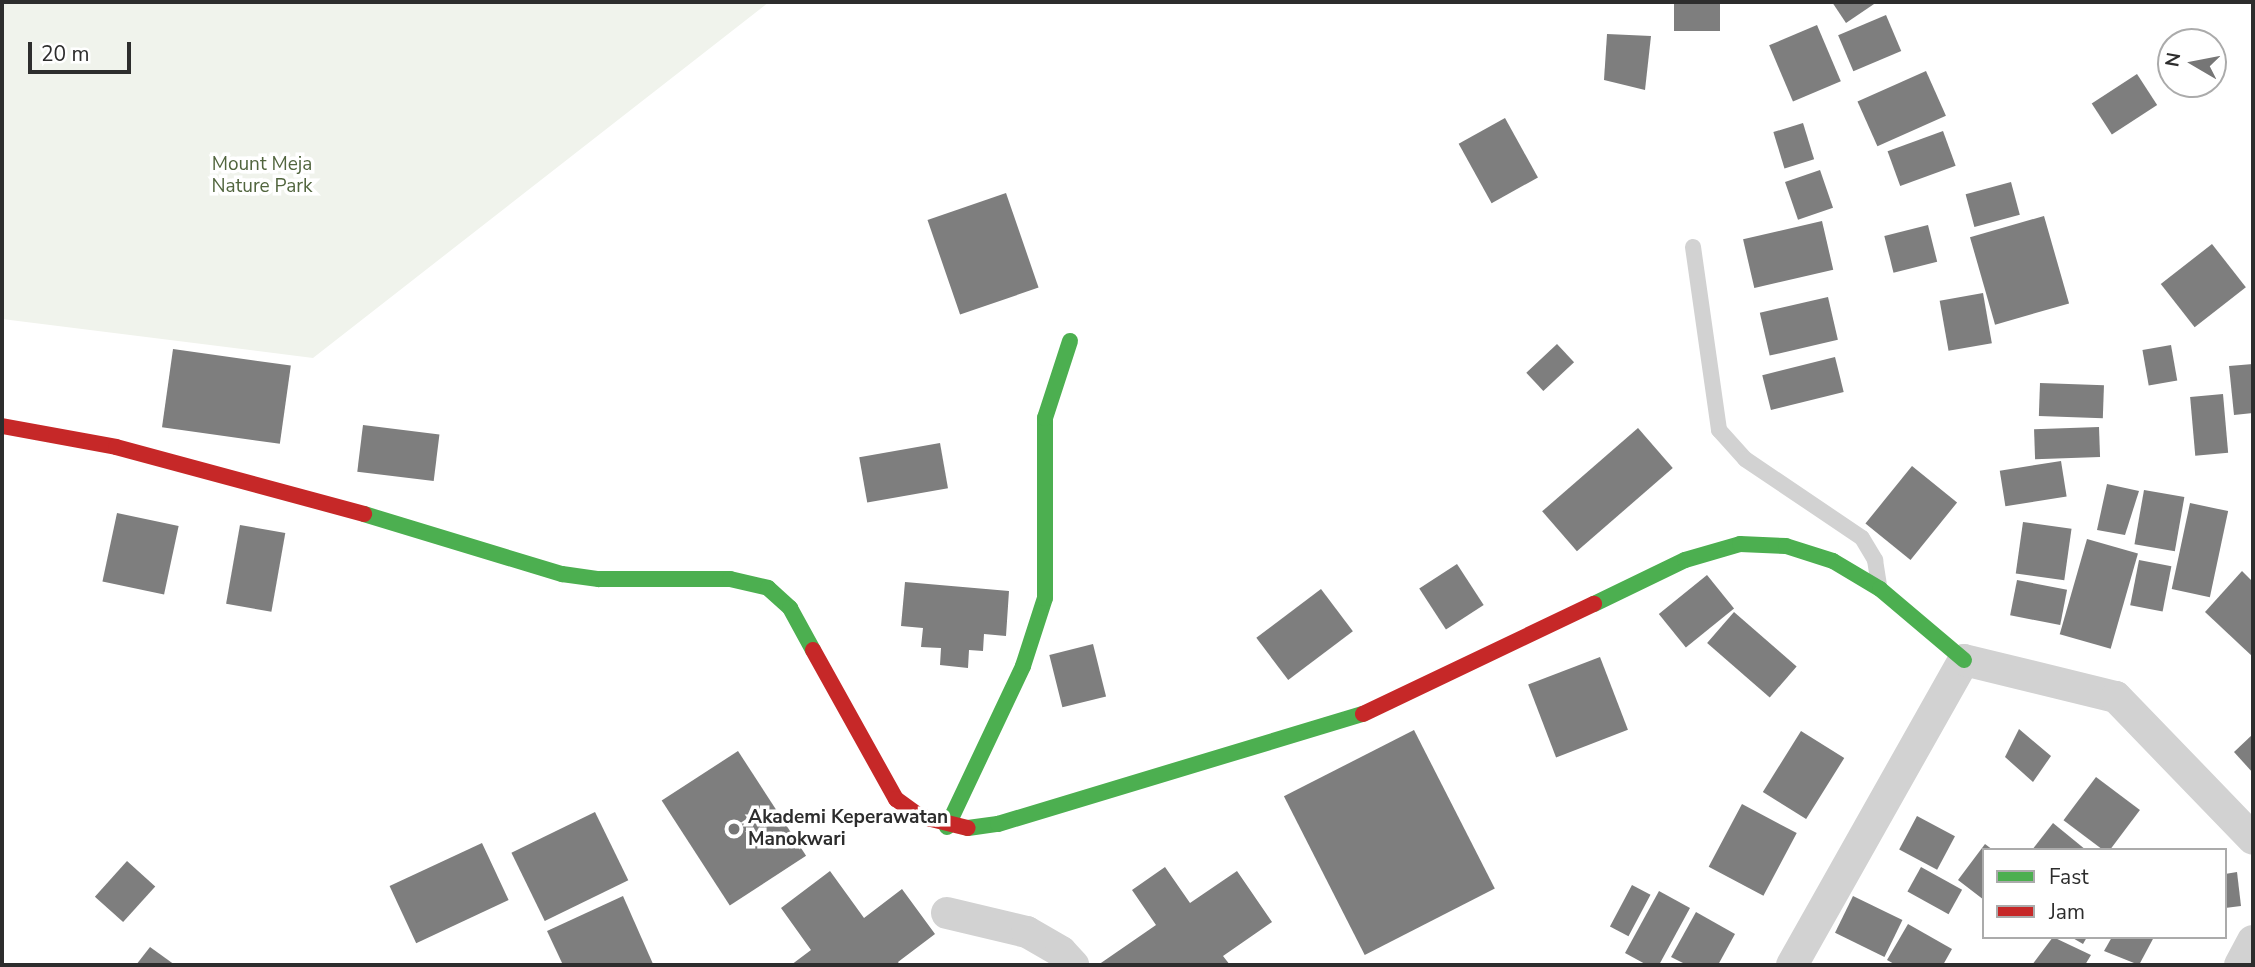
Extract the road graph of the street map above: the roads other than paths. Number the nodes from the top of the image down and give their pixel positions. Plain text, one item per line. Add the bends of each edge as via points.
1 (1693, 247) dead end
2 (1070, 341) dead end
3 (2, 426) edge
4 (1880, 589) junction
5 (1964, 660) junction
6 (947, 827) junction
7 (2253, 839) edge
8 (947, 912) dead end
9 (2253, 942) edge
10 (1073, 965) edge
11 (1792, 965) edge
12 (2240, 965) edge

1 - 4 lane via 1719,430 1745,459 1862,538 1875,560
2 - 6 street via 1045,418 1045,598 1023,666
3 - 6 street via 116,447 261,484 562,574 599,579 730,579 768,588 790,608 870,760 896,799 919,816
4 - 5 street
4 - 6 street via 1810,551 1761,543 1715,550 1356,717 998,824
5 - 7 street via 2116,696
5 - 11 street
8 - 10 street via 1027,932 1061,952
9 - 12 street

